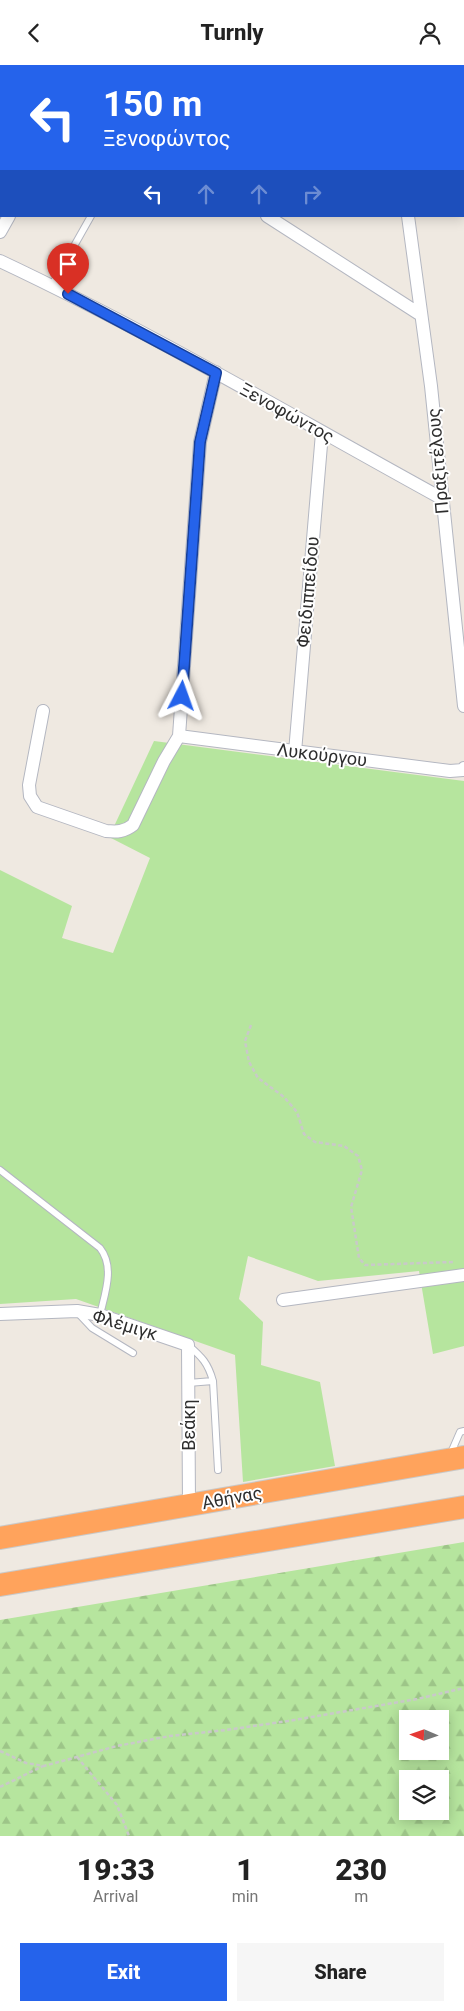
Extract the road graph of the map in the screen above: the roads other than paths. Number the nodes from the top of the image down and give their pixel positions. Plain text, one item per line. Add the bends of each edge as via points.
1 (8, 217) edge
2 (91, 217) edge
3 (269, 217) edge
4 (408, 217) edge
5 (0, 232) edge
6 (0, 261) edge
7 (52, 285) junction
8 (421, 315) junction
9 (216, 373) junction
10 (322, 433) junction
11 (441, 497) junction
12 (464, 706) edge
13 (43, 711) dead end
14 (179, 735) junction
15 (294, 752) junction
16 (464, 768) edge
17 (0, 1169) edge
18 (464, 1275) edge
19 (283, 1300) dead end
20 (77, 1311) junction
21 (0, 1314) edge
22 (100, 1315) junction
23 (188, 1345) junction
24 (133, 1353) dead end
25 (213, 1381) junction
26 (188, 1383) junction
27 (464, 1431) edge
28 (456, 1459) edge
29 (218, 1470) dead end
30 (189, 1505) junction
31 (464, 1507) edge
32 (0, 1538) edge
33 (0, 1585) edge

1 - 5 street
2 - 7 lane
3 - 8 street
4 - 8 street, Πραξιτέλους
6 - 7 street, Ξενοφώντος
7 - 9 street, Ξενοφώντος
8 - 11 street, Πραξιτέλους
9 - 10 street, Ξενοφώντος
9 - 14 street via 200,442
10 - 11 street, Ξενοφώντος
10 - 15 street, Φειδιππείδου
11 - 12 street, Πραξιτέλους
13 - 14 street via 29,785 32,802 37,807 106,831 125,831 133,825
14 - 15 street, Λυκούργου
15 - 16 street, Λυκούργου via 450,771
17 - 22 lane via 106,1255 108,1275
18 - 19 street
20 - 21 street, Φλέμιγκ
20 - 22 street, Φλέμιγκ
20 - 24 lane via 92,1328
22 - 23 street, Φλέμιγκ
23 - 25 lane via 204,1359
23 - 26 street, Βεάκη
25 - 26 lane
25 - 29 lane
26 - 30 street, Βεάκη
27 - 28 lane via 460,1432
28 - 30 highway, Αθήνας
30 - 32 highway, Αθήνας
31 - 33 highway

